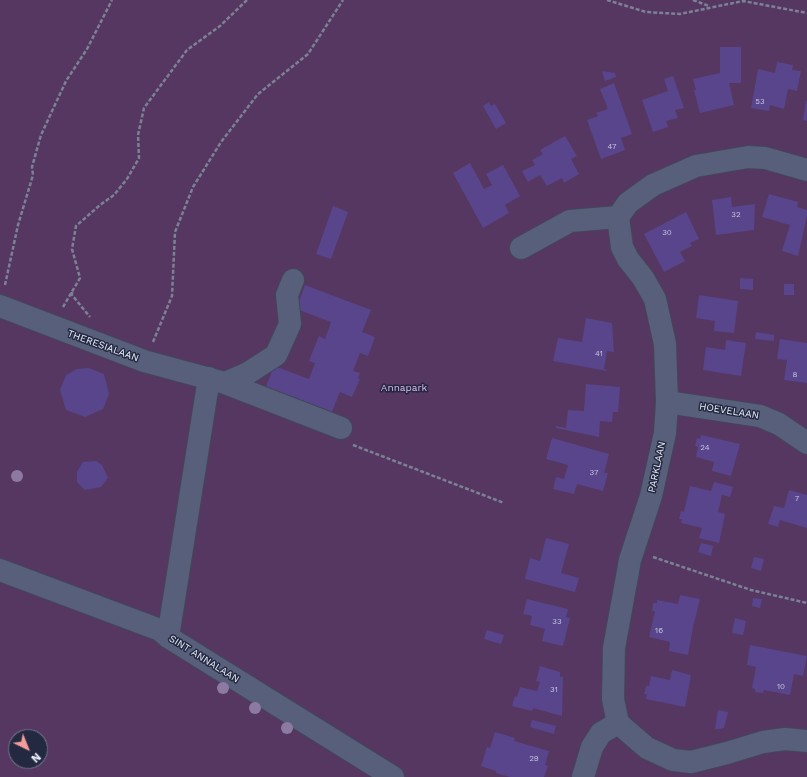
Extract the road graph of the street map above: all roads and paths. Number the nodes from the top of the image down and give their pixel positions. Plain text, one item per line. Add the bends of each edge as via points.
1 (112, 0) edge
2 (247, 0) edge
3 (343, 0) edge
4 (607, 0) edge
5 (693, 0) edge
6 (712, 6) junction
7 (807, 13) edge
8 (807, 170) edge
9 (618, 217) junction
10 (521, 248) dead end
11 (293, 280) dead end
12 (72, 292) dead end
13 (1, 306) edge
14 (144, 361) junction
15 (217, 381) junction
16 (667, 402) junction
17 (341, 428) joint
18 (807, 443) edge
19 (504, 502) dead end
20 (633, 550) junction
21 (0, 570) edge
22 (807, 603) edge
23 (168, 637) junction
24 (618, 723) junction
25 (807, 741) edge
26 (393, 777) edge
27 (583, 777) edge

1 - 13 path via 87,49 66,81 40,135 32,167 33,175 18,226
2 - 12 path via 220,26 187,50 144,108 138,135 139,158 127,179 114,195 76,226 72,249 80,278
3 - 14 path via 308,54 258,94 221,142 193,187 175,232 172,296
4 - 6 path via 646,12 680,14
5 - 6 path
6 - 7 path via 743,1
8 - 9 street via 765,158 748,157 696,166 653,185 628,203
9 - 10 street via 570,221
9 - 16 street, PARKLAAN via 622,247 655,299 665,344
11 - 15 street via 287,295 290,324 276,355 248,373
13 - 14 street, THERESIALAAN
14 - 15 street, THERESIALAAN
15 - 17 street, THERESIALAAN
15 - 23 street
16 - 18 street, HOEVELAAN via 760,416 779,424
16 - 20 street, PARKLAAN via 665,433 651,496
17 - 19 path via 337,438
20 - 22 path via 751,590
20 - 24 street, PARKLAAN via 614,648 613,699
21 - 23 street, SINT ANNALAAN via 160,630
23 - 26 street, SINT ANNALAAN
24 - 25 street via 648,748 673,760 691,762 763,742 785,739
24 - 27 street via 601,734 592,747

